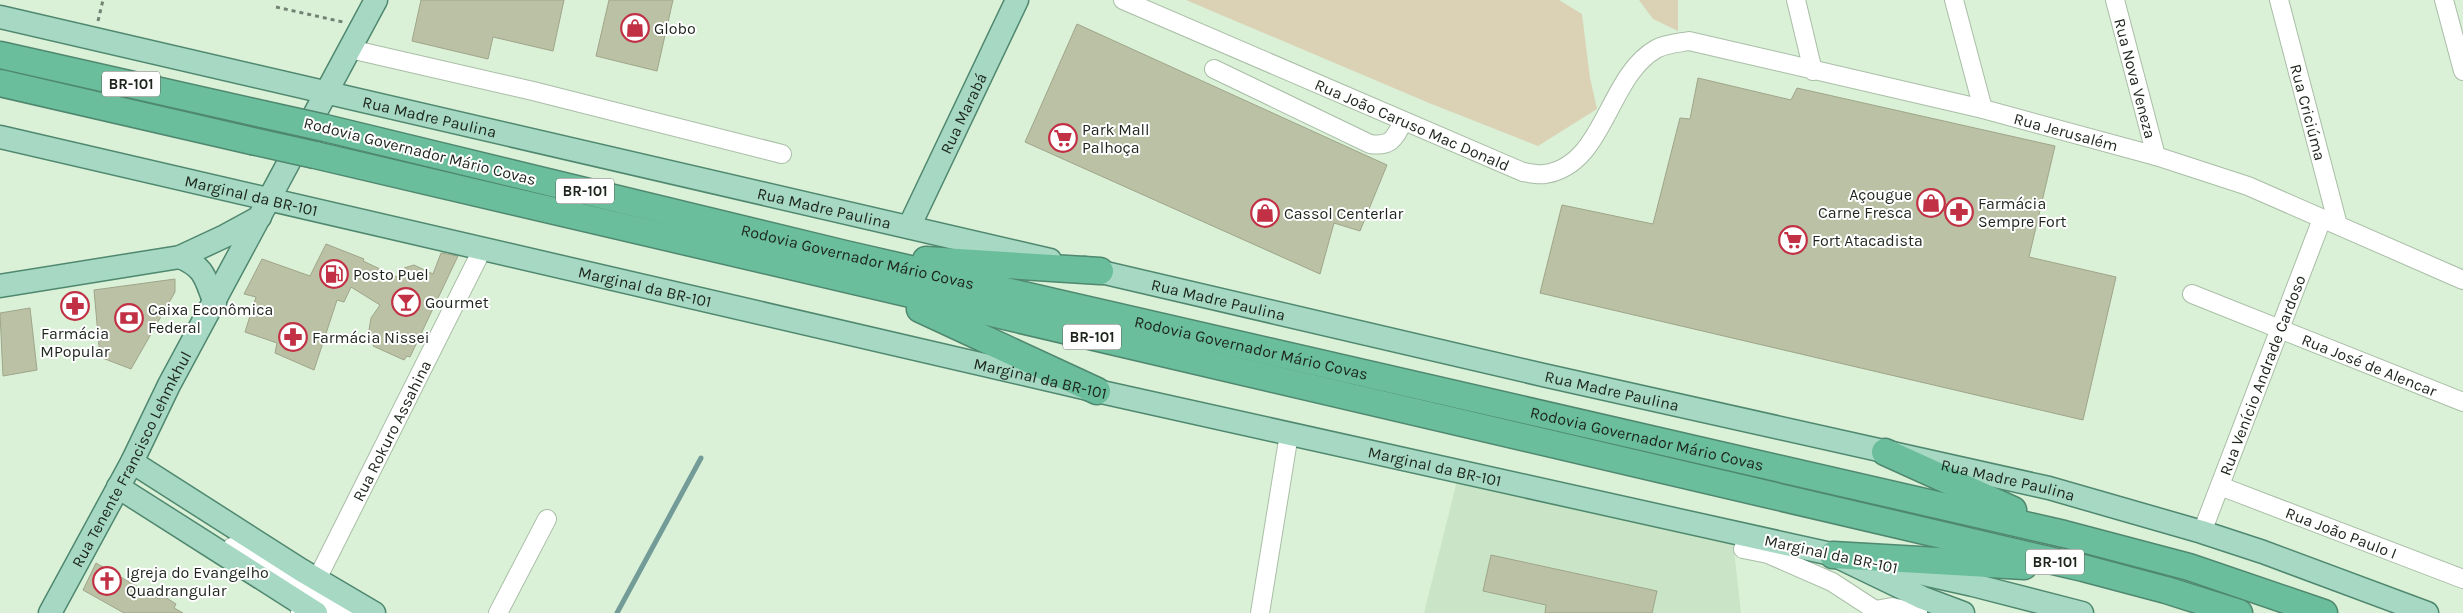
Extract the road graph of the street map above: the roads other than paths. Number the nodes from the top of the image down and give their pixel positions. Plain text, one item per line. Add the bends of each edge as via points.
1 (376, 0) edge
2 (1017, 0) edge
3 (1123, 0) edge
4 (1796, 0) edge
5 (1954, 0) edge
6 (2115, 0) edge
7 (2279, 0) edge
8 (2444, 0) edge
9 (0, 17) edge
10 (350, 49) junction
11 (1655, 49) joint
12 (0, 55) edge
13 (1214, 68) dead end
14 (1813, 71) junction
15 (2463, 71) edge
16 (0, 83) edge
17 (328, 92) junction
18 (1983, 109) junction
19 (1403, 122) junction
20 (0, 137) edge
21 (782, 154) dead end
22 (2156, 156) junction
23 (288, 165) junction
24 (264, 208) junction
25 (307, 208) junction
26 (2322, 219) junction
27 (2338, 225) junction
28 (910, 227) junction
29 (484, 248) junction
30 (845, 254) junction
31 (180, 256) junction
32 (1100, 272) junction
33 (2463, 280) edge
34 (869, 285) junction
35 (0, 286) edge
36 (2192, 294) dead end
37 (215, 303) junction
38 (2280, 329) junction
39 (1097, 391) junction
40 (2463, 402) edge
41 (1290, 434) junction
42 (1885, 452) junction
43 (132, 462) junction
44 (2220, 486) junction
45 (118, 487) junction
46 (144, 495) dead end
47 (547, 518) dead end
48 (2202, 532) junction
49 (2064, 534) junction
50 (1743, 549) dead end
51 (1833, 555) junction
52 (2083, 568) junction
53 (2463, 579) edge
54 (309, 601) edge
55 (1874, 611) edge
56 (50, 613) edge
57 (343, 613) edge
58 (374, 613) edge
59 (498, 613) edge
60 (1260, 613) edge
61 (1918, 613) edge
62 (1963, 613) edge
63 (2082, 613) edge
64 (2239, 613) edge
65 (2324, 613) edge
66 (2428, 613) edge

1 - 10 main road, Rua Tenente Francisco Lehmkhul
2 - 28 main road, Rua Marabá
3 - 19 street, Rua João Caruso Mac Donald
4 - 14 street
5 - 18 street
6 - 22 street, Rua Nova Veneza
7 - 27 street, Rua Criciúma
8 - 15 street
9 - 17 main road, Rua Madre Paulina
10 - 17 main road, Rua Tenente Francisco Lehmkhul
10 - 21 street
11 - 14 street, Rua Jerusalém via 1689,41
11 - 19 street, Rua João Caruso Mac Donald via 1630,75 1588,148 1563,169 1544,174 1523,172
12 - 30 highway, Rodovia Governador Mário Covas / BR-101, bridge via 325,128
13 - 19 street via 1370,144 1382,146 1394,139
14 - 18 street, Rua Jerusalém
16 - 34 highway, Rodovia Governador Mário Covas / BR-101, bridge
17 - 23 main road, Rua Tenente Francisco Lehmkhul
17 - 28 main road, Rua Madre Paulina
18 - 22 street, Rua Jerusalém
20 - 24 main road, Marginal da BR-101
22 - 26 street, Rua Jerusalém via 2248,186
23 - 24 main road, Rua Tenente Francisco Lehmkhul
23 - 25 main road via 294,188
24 - 25 main road, Marginal da BR-101
24 - 31 main road via 225,236
24 - 37 main road, Rua Tenente Francisco Lehmkhul
25 - 29 main road, Marginal da BR-101
26 - 27 street, Rua Jerusalém
26 - 38 street, Rua Venício Andrade Cardoso
27 - 33 street, Rua Jerusalém
28 - 32 main road, Rua Madre Paulina
29 - 39 main road, Marginal da BR-101
29 - 54 street, Rua Rokuro Assahina
30 - 32 highway
30 - 49 highway, Rodovia Governador Mário Covas / BR-101
31 - 35 main road
31 - 37 main road via 201,269
32 - 42 main road, Rua Madre Paulina
34 - 39 highway
34 - 52 highway, Rodovia Governador Mário Covas / BR-101
36 - 38 street, Rua José de Alencar
37 - 43 main road, Rua Tenente Francisco Lehmkhul via 169,385
38 - 40 street, Rua José de Alencar
38 - 44 street, Rua Venício Andrade Cardoso
39 - 41 main road, Marginal da BR-101
41 - 51 main road, Marginal da BR-101
41 - 60 street
42 - 48 main road, Rua Madre Paulina via 2049,488
42 - 49 highway
43 - 45 main road, Rua Tenente Francisco Lehmkhul
43 - 54 main road
44 - 48 street, Rua Venício Andrade Cardoso
44 - 53 street, Rua João Paulo I
45 - 54 main road
45 - 56 main road, Rua Tenente Francisco Lehmkhul
46 - 54 street
47 - 59 street
48 - 66 main road, Rua Madre Paulina via 2330,575
49 - 65 highway, Rodovia Governador Mário Covas / BR-101 via 2189,567
50 - 55 street via 1768,554 1832,582
51 - 52 highway
51 - 62 main road via 1923,598
51 - 63 main road, Marginal da BR-101 via 1973,585
52 - 64 highway, Rodovia Governador Mário Covas / BR-101
54 - 57 street
54 - 58 main road
55 - 61 street via 1892,607

